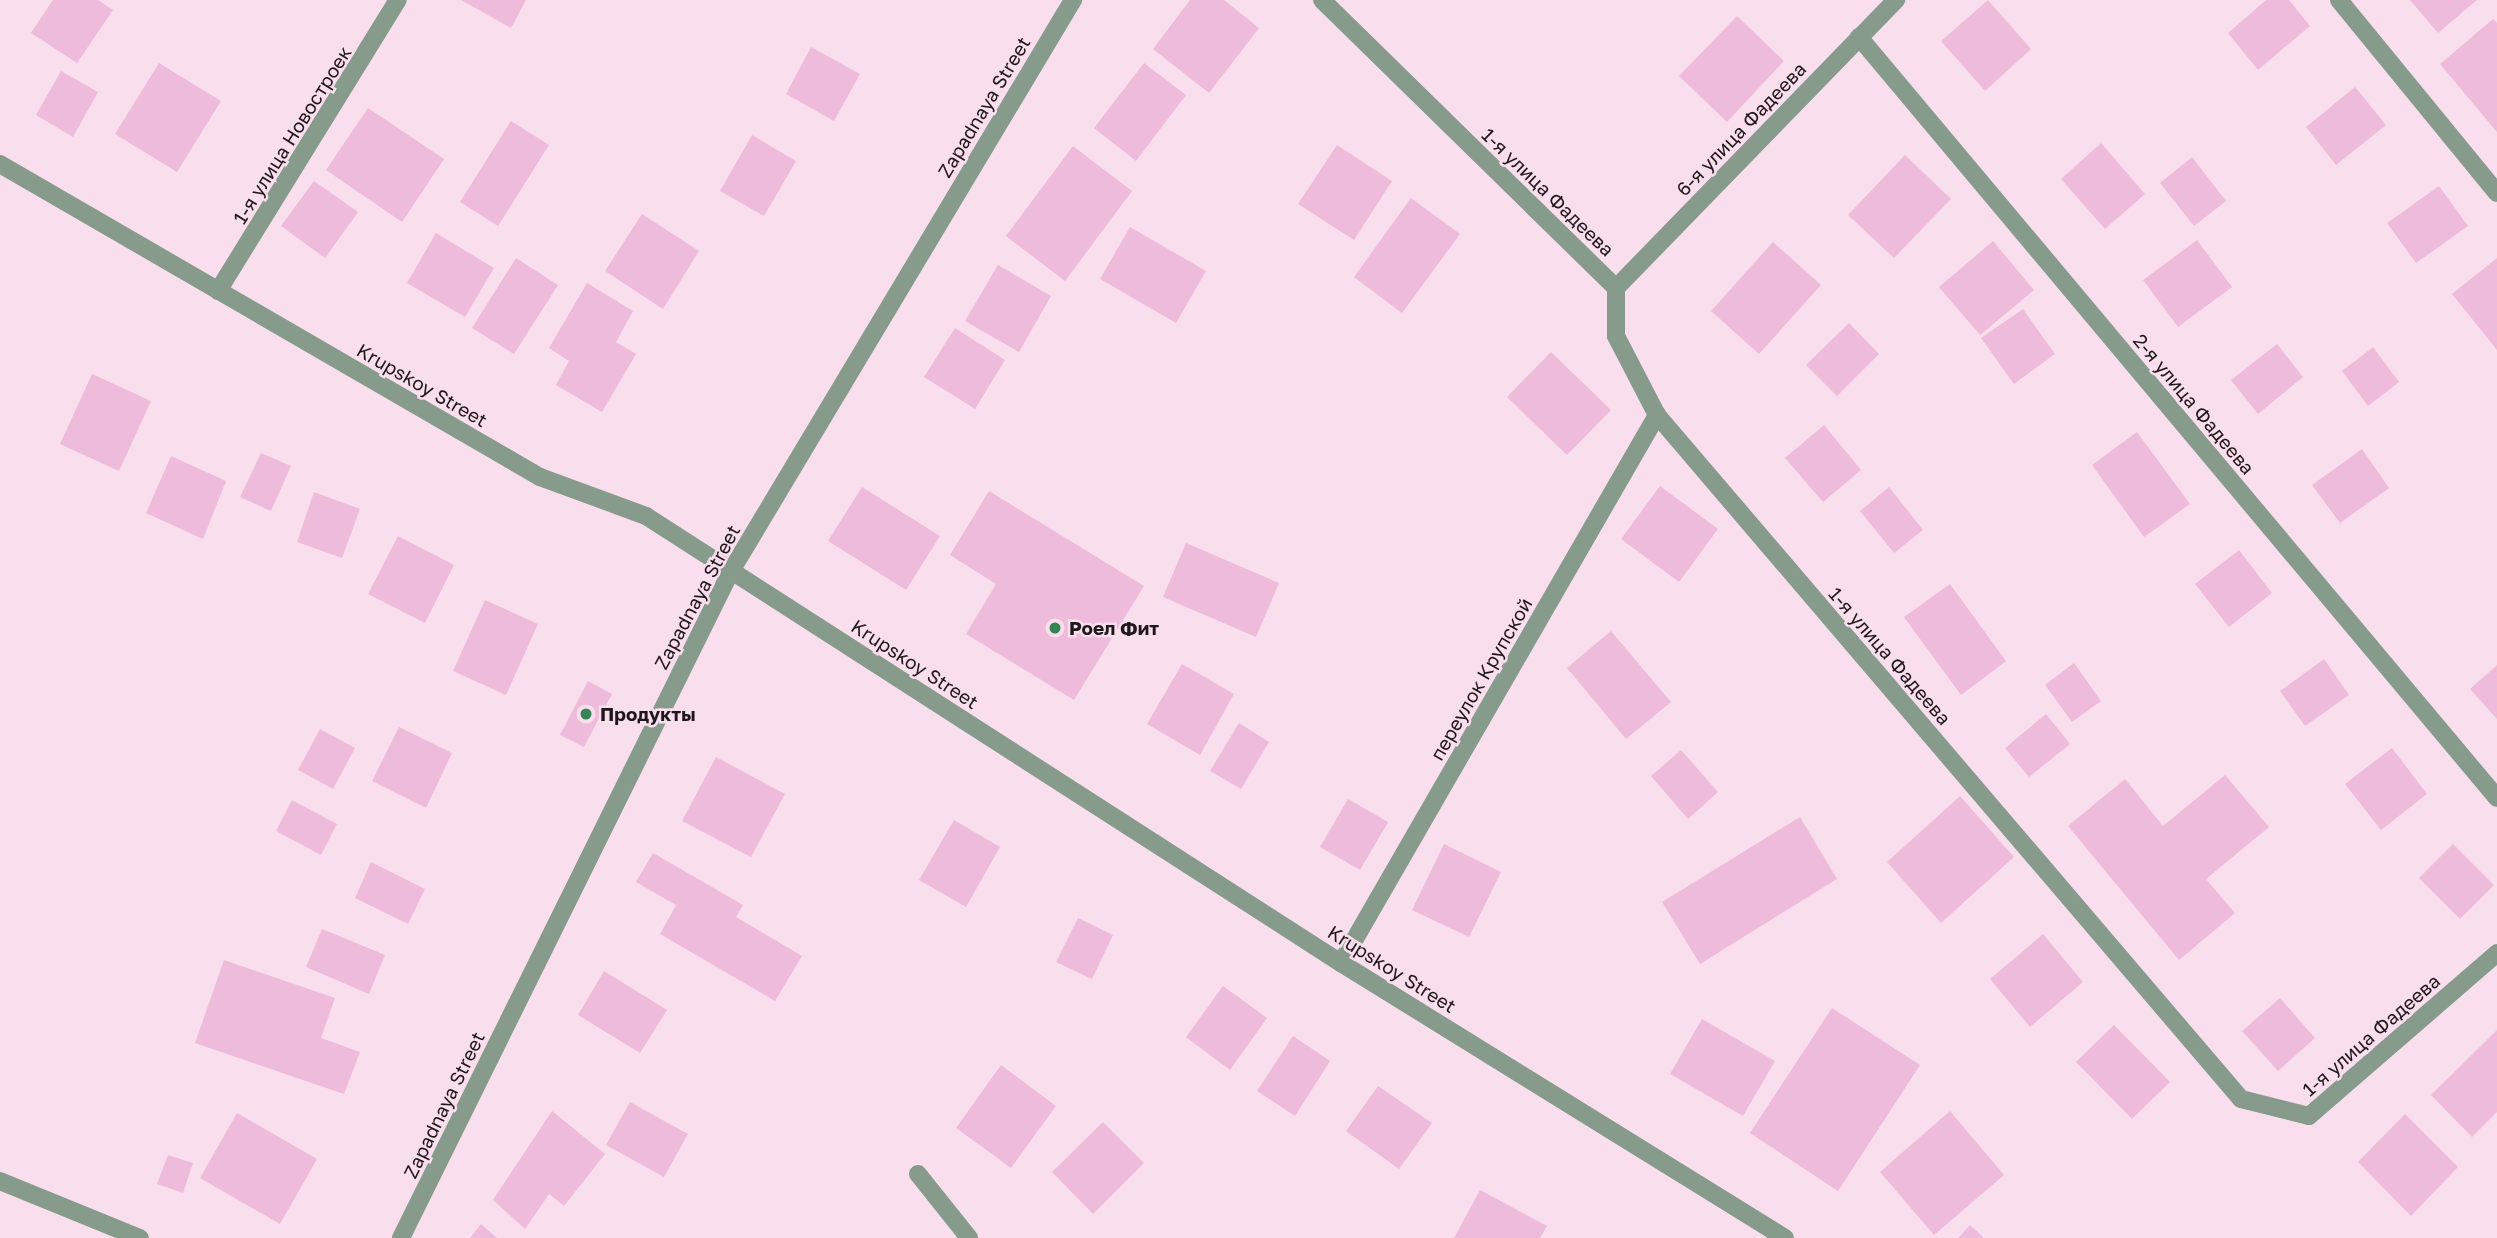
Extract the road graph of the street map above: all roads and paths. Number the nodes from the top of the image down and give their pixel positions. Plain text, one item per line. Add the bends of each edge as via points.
1 (398, 0) edge
2 (1073, 0) edge
3 (1322, 0) edge
4 (1896, 0) edge
5 (2339, 0) edge
6 (1859, 37) junction
7 (0, 164) edge
8 (2497, 193) edge
9 (1616, 288) junction
10 (218, 291) junction
11 (1657, 415) junction
12 (731, 571) junction
13 (2497, 797) edge
14 (2497, 953) edge
15 (1341, 963) junction
16 (918, 1174) dead end
17 (0, 1181) edge
18 (140, 1238) edge
19 (401, 1238) edge
20 (969, 1238) edge
21 (1785, 1238) edge

1 - 10 street, 1-я улица Новостроек
2 - 12 street, Zapadnaya Street
3 - 9 street, 1-я улица Фадеева
4 - 6 street, 6-я улица Фадеева
5 - 8 street
6 - 9 street, 6-я улица Фадеева
6 - 13 street, 2-я улица Фадеева
7 - 10 street, Krupskoy Street
9 - 11 street, 1-я улица Фадеева via 1616,335
10 - 12 street, Krupskoy Street via 540,477 646,516
11 - 14 street, 1-я улица Фадеева via 2241,1099 2309,1116
11 - 15 street, переулок Крупской
12 - 15 street, Krupskoy Street
12 - 19 street, Zapadnaya Street
15 - 21 street, Krupskoy Street
16 - 20 street
17 - 18 street

